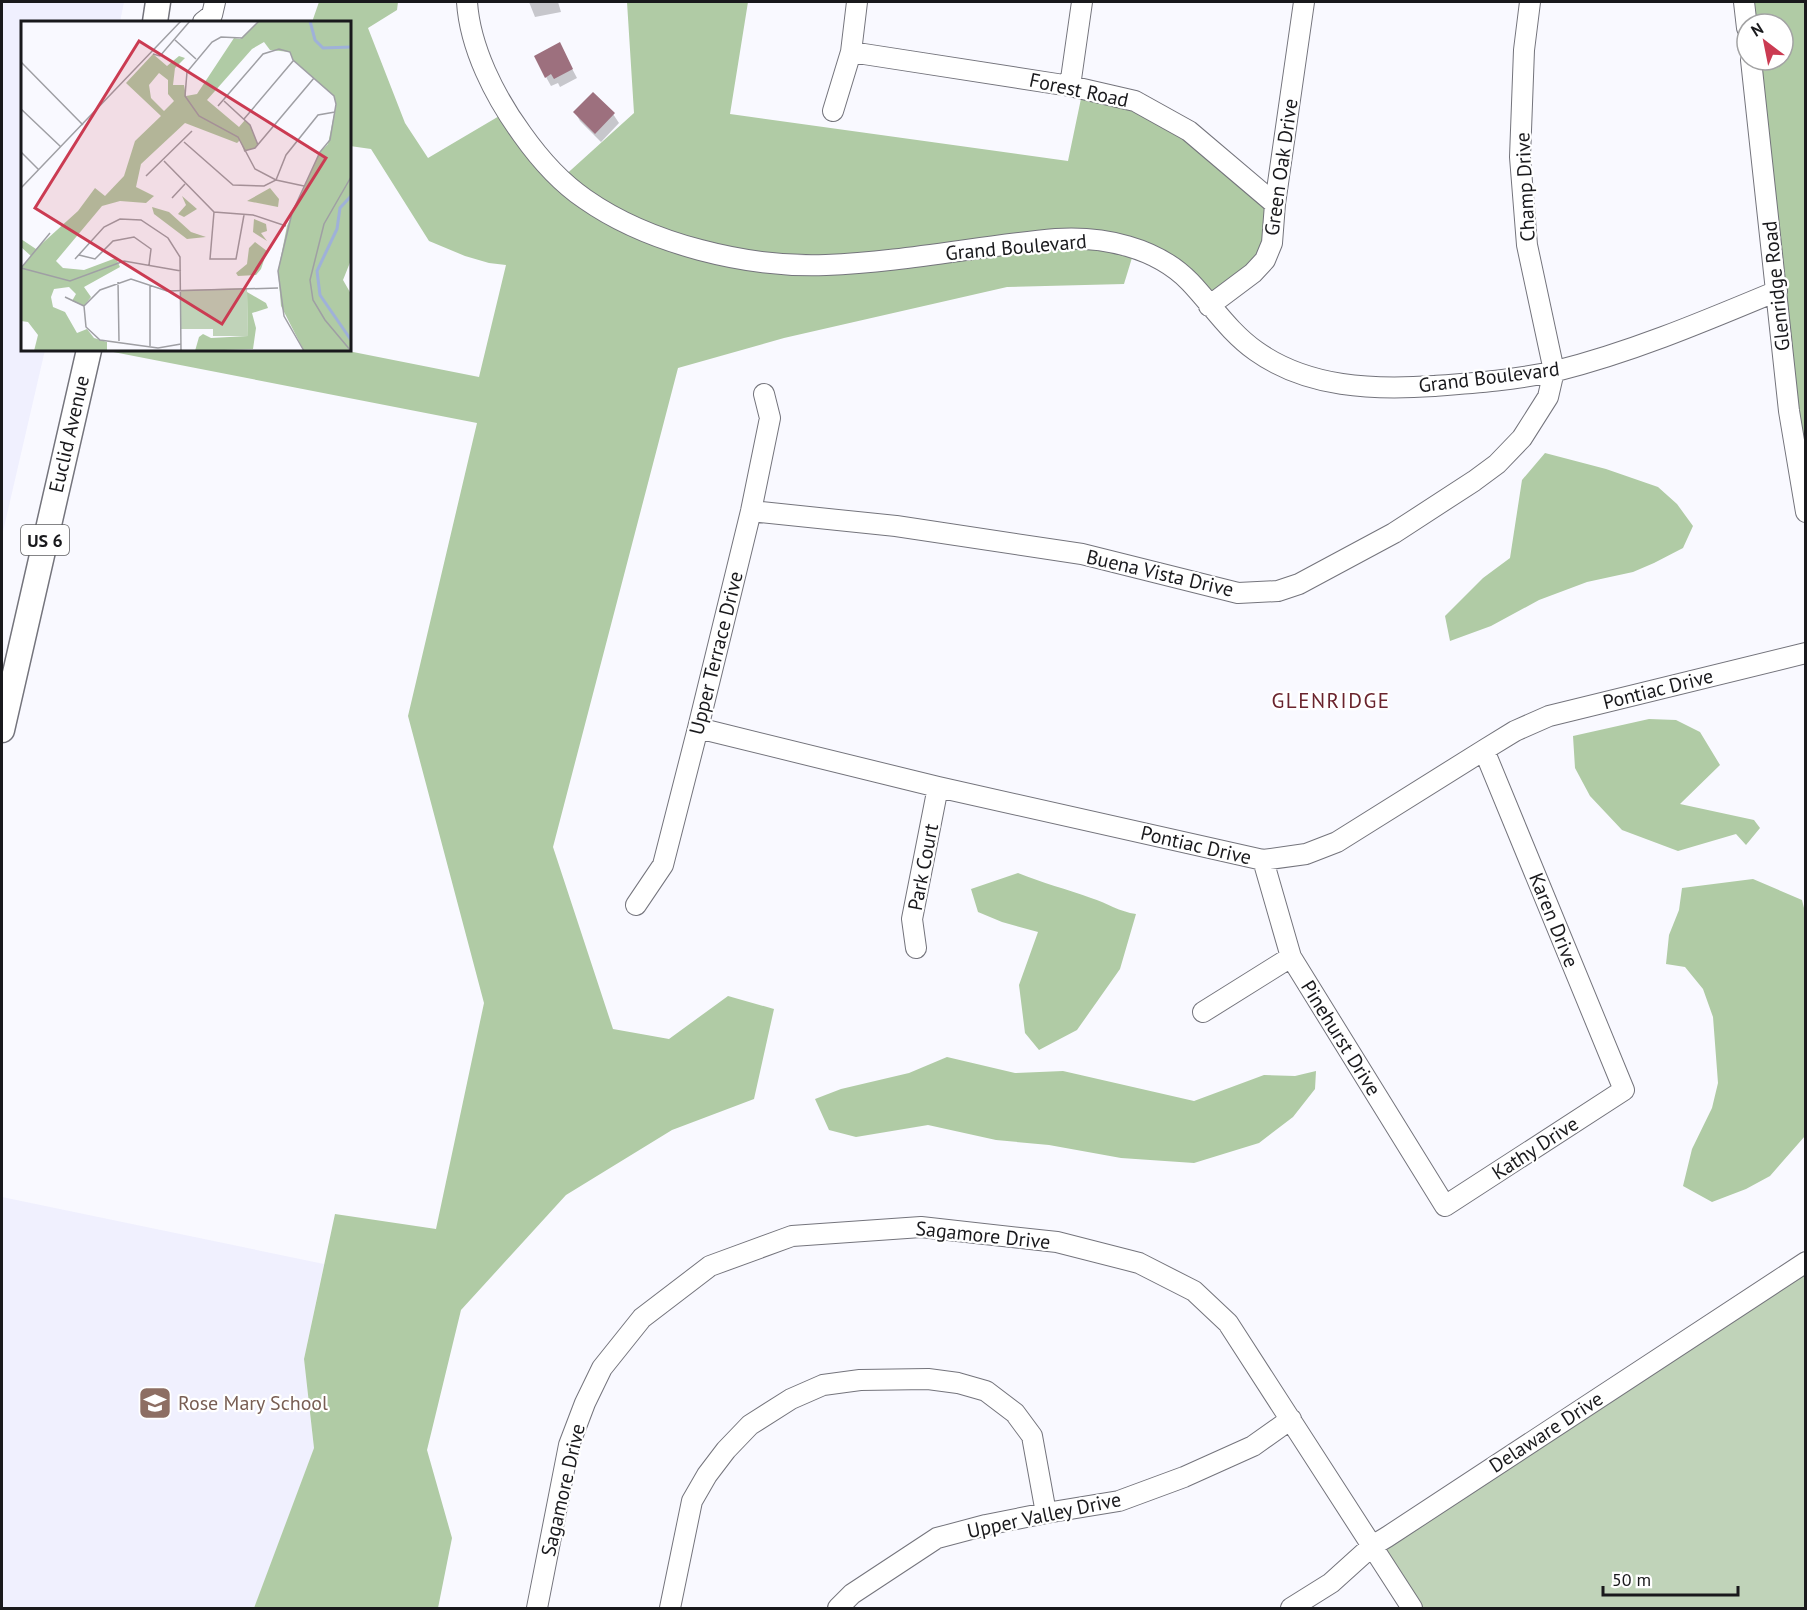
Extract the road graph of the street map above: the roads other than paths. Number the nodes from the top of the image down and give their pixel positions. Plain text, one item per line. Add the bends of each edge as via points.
1 (158, 2) edge
2 (214, 2) edge
3 (467, 2) edge
4 (857, 2) edge
5 (1082, 2) edge
6 (1304, 2) edge
7 (1530, 2) edge
8 (155, 21) edge
9 (204, 21) edge
10 (851, 52) junction
11 (1752, 72) edge
12 (1070, 86) junction
13 (833, 111) dead end
14 (1275, 204) junction
15 (1777, 291) junction
16 (1209, 306) junction
17 (89, 351) edge
18 (1554, 371) junction
19 (764, 394) dead end
20 (751, 511) junction
21 (1806, 512) edge
22 (1806, 653) edge
23 (698, 728) junction
24 (2, 730) edge
25 (1484, 750) junction
26 (938, 787) junction
27 (1263, 860) junction
28 (636, 905) dead end
29 (916, 948) dead end
30 (1291, 957) junction
31 (1203, 1012) dead end
32 (1624, 1090) joint
33 (1445, 1206) joint
34 (1806, 1262) edge
35 (1291, 1419) junction
36 (1046, 1513) junction
37 (1372, 1546) junction
38 (537, 1608) edge
39 (670, 1608) edge
40 (838, 1608) edge
41 (1291, 1608) edge
42 (1412, 1608) edge

1 - 8 main road
2 - 9 street via 212,15
3 - 16 street, Grand Boulevard via 489,79 506,112 532,148 585,199 639,228 685,246 740,260 796,265 895,260 1080,237 1107,240 1167,264 1189,281
4 - 10 street
5 - 12 street
6 - 14 street, Green Oak Drive
7 - 18 street, Champ Drive via 1520,157 1527,245
10 - 12 street, Forest Road
10 - 13 street
11 - 15 street, Glenridge Road
12 - 14 street, Forest Road via 1135,101 1189,131
14 - 16 street, Green Oak Drive via 1272,243 1265,260
15 - 18 street, Grand Boulevard via 1664,337
15 - 21 street, Glenridge Road via 1789,411
16 - 18 street, Grand Boulevard via 1236,335 1278,364 1319,380 1360,388 1469,383
17 - 24 main road, Euclid Avenue / US 6
18 - 20 street, Buena Vista Drive via 1548,397 1538,415 1497,464 1394,533 1299,584 1278,591 1238,593 1082,554 896,526
19 - 20 street, Upper Terrace Drive via 770,418
20 - 23 street, Upper Terrace Drive
22 - 25 street, Pontiac Drive via 1549,716
23 - 26 street, Pontiac Drive
23 - 28 street, Upper Terrace Drive via 663,865
25 - 27 street, Pontiac Drive via 1337,842 1306,854
25 - 32 street, Karen Drive
26 - 27 street, Pontiac Drive
26 - 29 street, Park Court via 912,919
27 - 30 street, Pinehurst Drive
30 - 31 street
30 - 33 street, Pinehurst Drive
32 - 33 street, Kathy Drive
34 - 37 street, Delaware Drive
35 - 36 street, Upper Valley Drive via 1253,1446 1162,1485 1119,1501
35 - 37 street, Sagamore Drive
35 - 38 street, Sagamore Drive via 1228,1323 1194,1291 1139,1263 1057,1242 921,1227 792,1236 710,1266 642,1318 602,1368 569,1445
36 - 39 street via 1032,1436 1015,1413 986,1391 928,1379 823,1384 750,1425 707,1475 692,1502
36 - 40 street, Upper Valley Drive via 937,1538 852,1594
37 - 41 street, Delaware Drive via 1331,1583
37 - 42 street, Sagamore Drive

